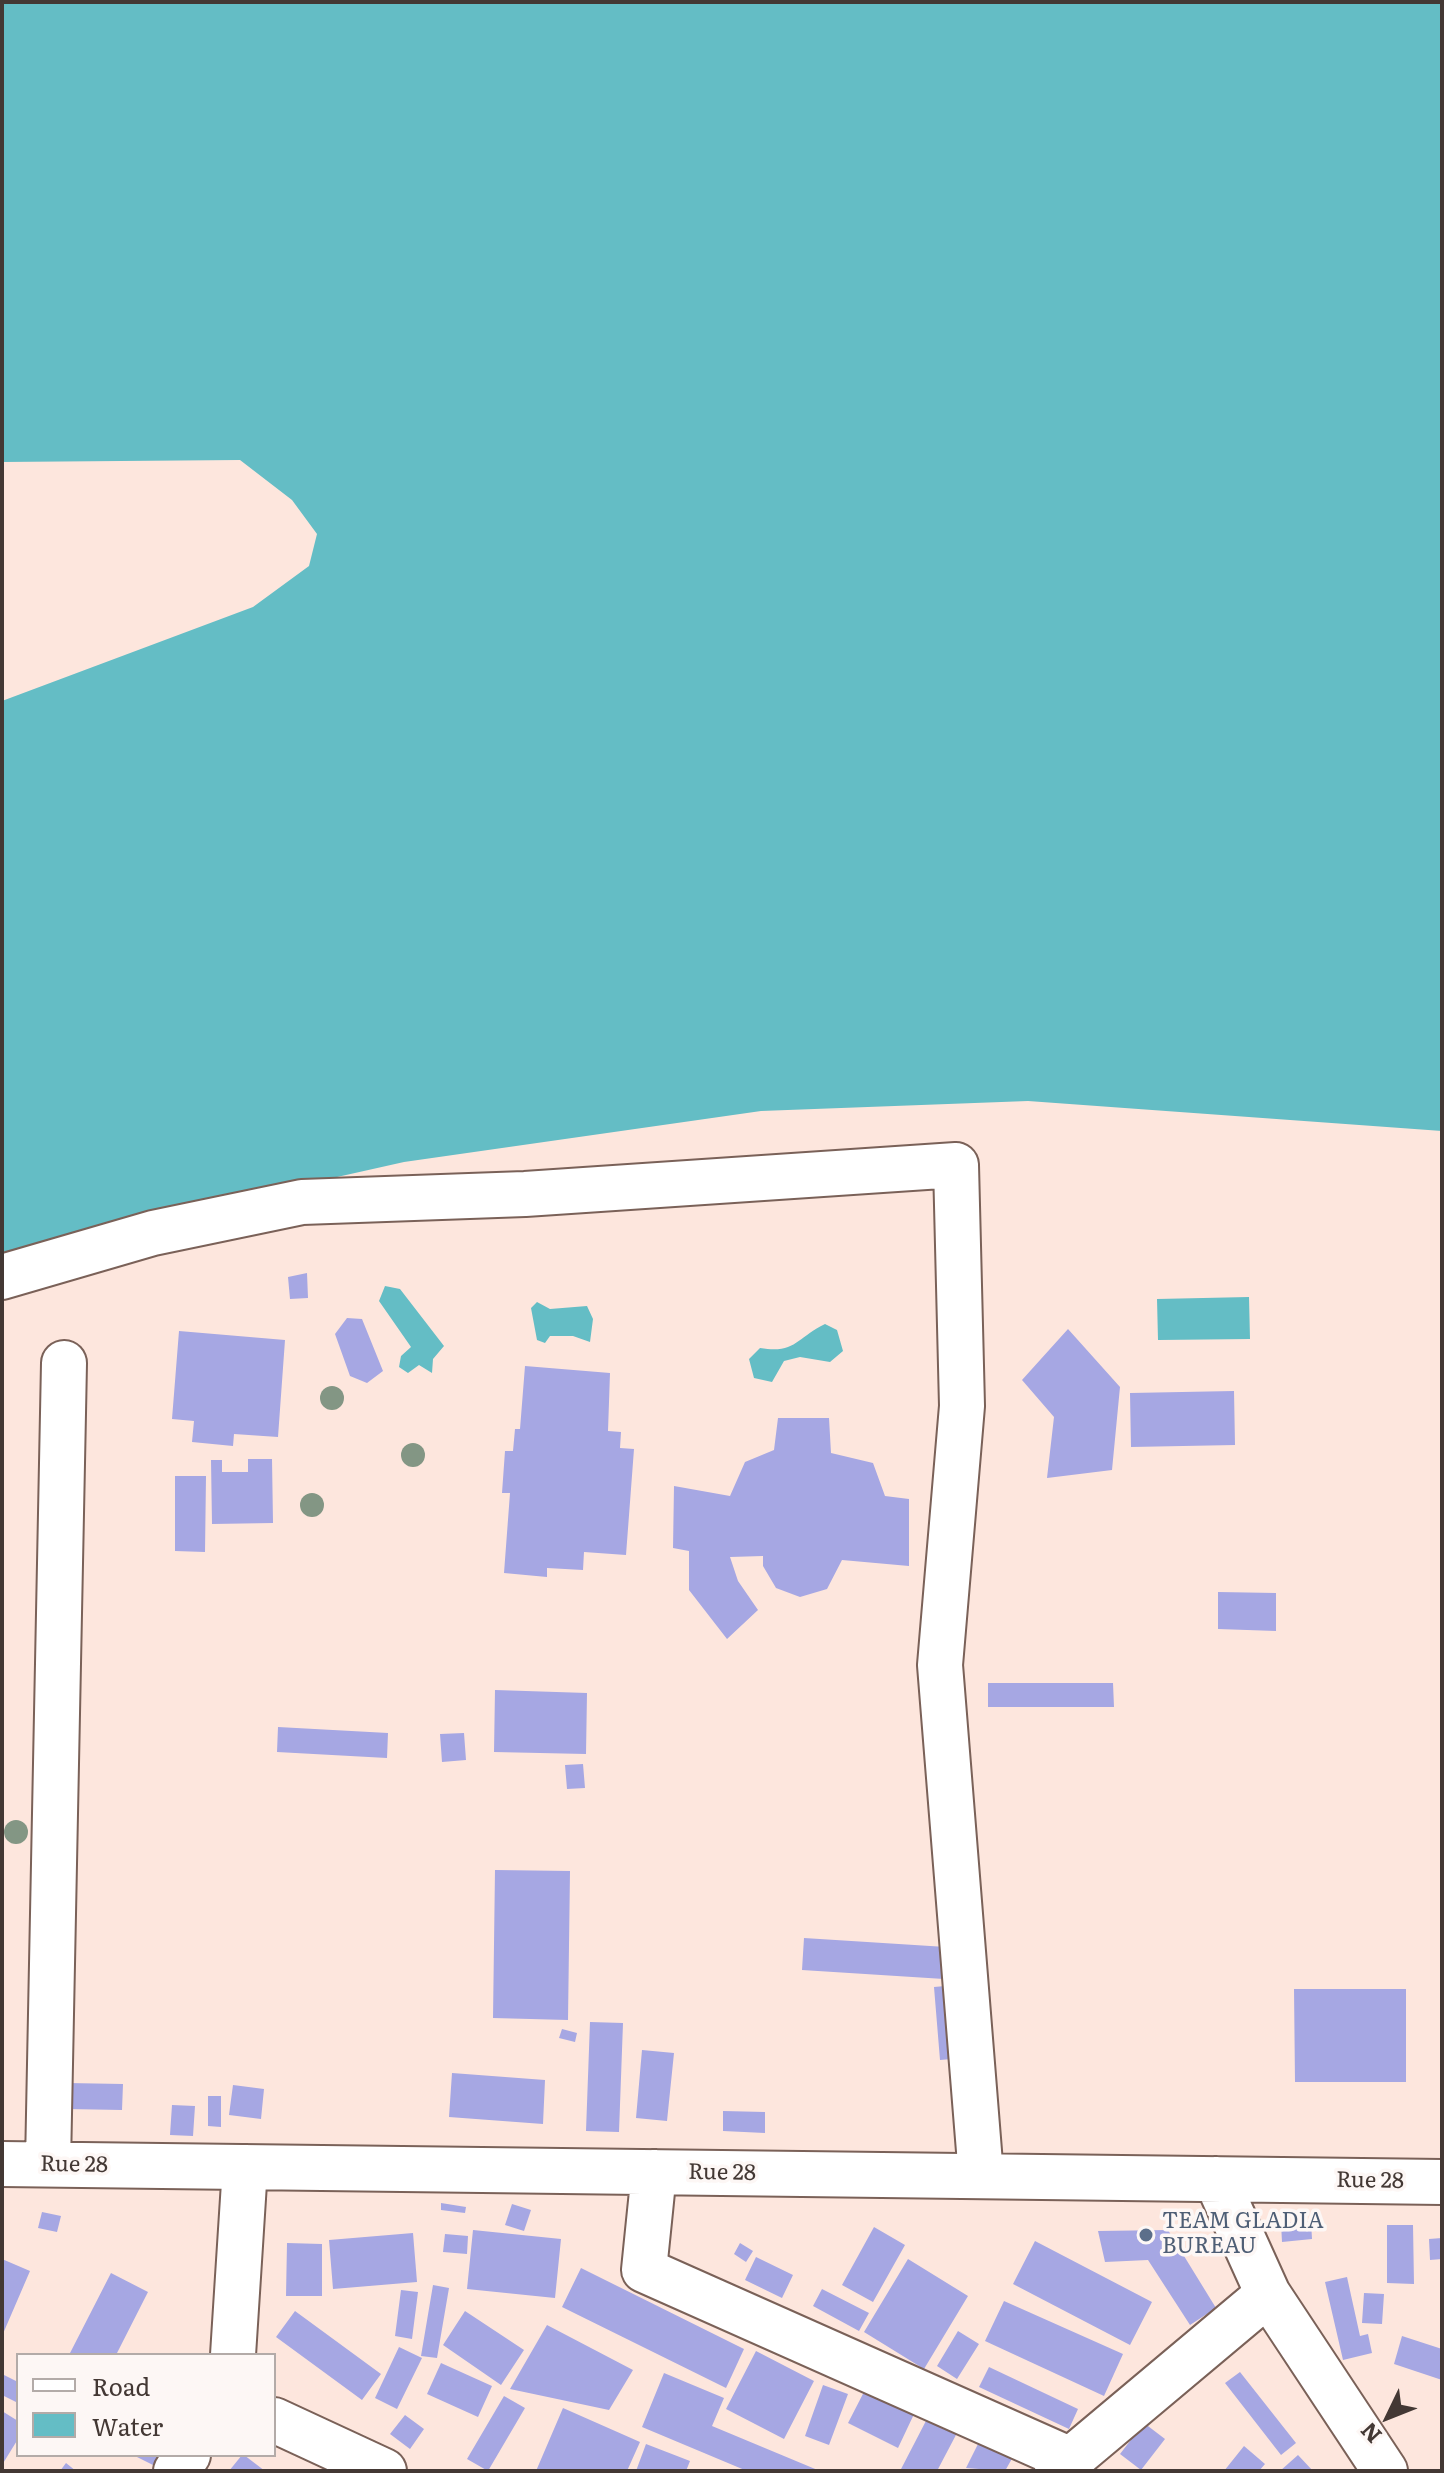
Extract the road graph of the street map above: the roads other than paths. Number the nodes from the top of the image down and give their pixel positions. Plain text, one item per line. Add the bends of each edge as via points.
1 (2, 1277) edge
2 (64, 1363) dead end
3 (2, 2164) edge
4 (48, 2164) junction
5 (245, 2167) junction
6 (654, 2172) junction
7 (981, 2176) junction
8 (1216, 2179) junction
9 (1442, 2182) edge
10 (1268, 2294) junction
11 (233, 2353) edge
12 (276, 2421) edge
13 (1064, 2466) edge
14 (384, 2471) edge
15 (1385, 2471) edge

1 - 7 street via 153,1233 302,1202 525,1194 956,1165 962,1406 940,1665
2 - 4 street
3 - 4 street, Rue 28
4 - 5 street, Rue 28
5 - 6 street, Rue 28
5 - 11 street
6 - 7 street, Rue 28
6 - 13 street via 644,2270
7 - 8 street, Rue 28
8 - 9 street, Rue 28
8 - 10 street
10 - 13 street
10 - 15 street
12 - 14 street

